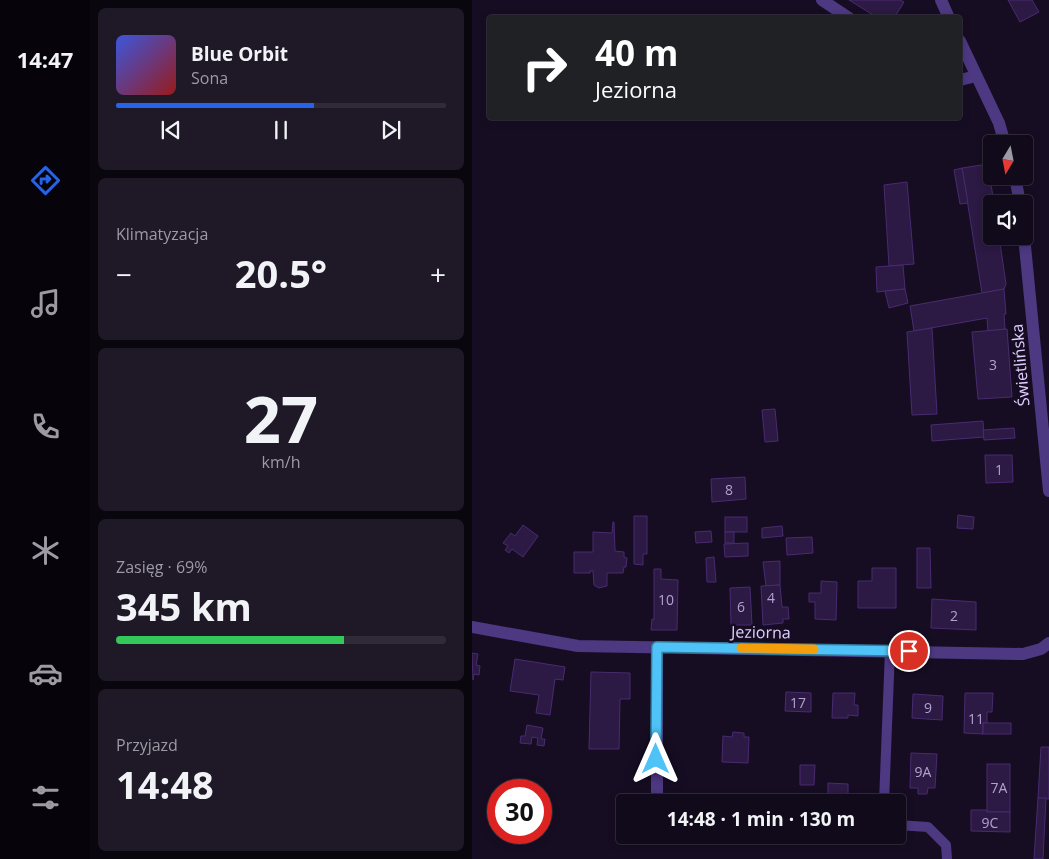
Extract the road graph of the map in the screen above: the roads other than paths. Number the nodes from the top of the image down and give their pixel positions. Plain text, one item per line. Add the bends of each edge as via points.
1 (822, 0) edge
2 (940, 0) edge
3 (844, 15) edge
4 (948, 15) edge
5 (962, 44) edge
6 (976, 76) junction
7 (962, 80) edge
8 (1002, 135) edge
9 (1025, 245) edge
10 (1044, 401) edge
11 (1048, 491) edge
12 (472, 628) edge
13 (1048, 643) edge
14 (657, 647) junction
15 (890, 650) junction
16 (656, 794) edge
17 (884, 794) edge
18 (906, 826) edge
19 (947, 859) edge

1 - 3 street
2 - 4 street
5 - 6 street
6 - 7 street
6 - 8 street
9 - 10 street, Świetlińska
10 - 11 street, Świetlińska
12 - 14 street, Jeziorna via 578,646
13 - 15 street, Jeziorna via 1041,649 1023,654
14 - 15 street, Jeziorna
14 - 16 street
15 - 17 lane
18 - 19 lane via 928,827 946,845

